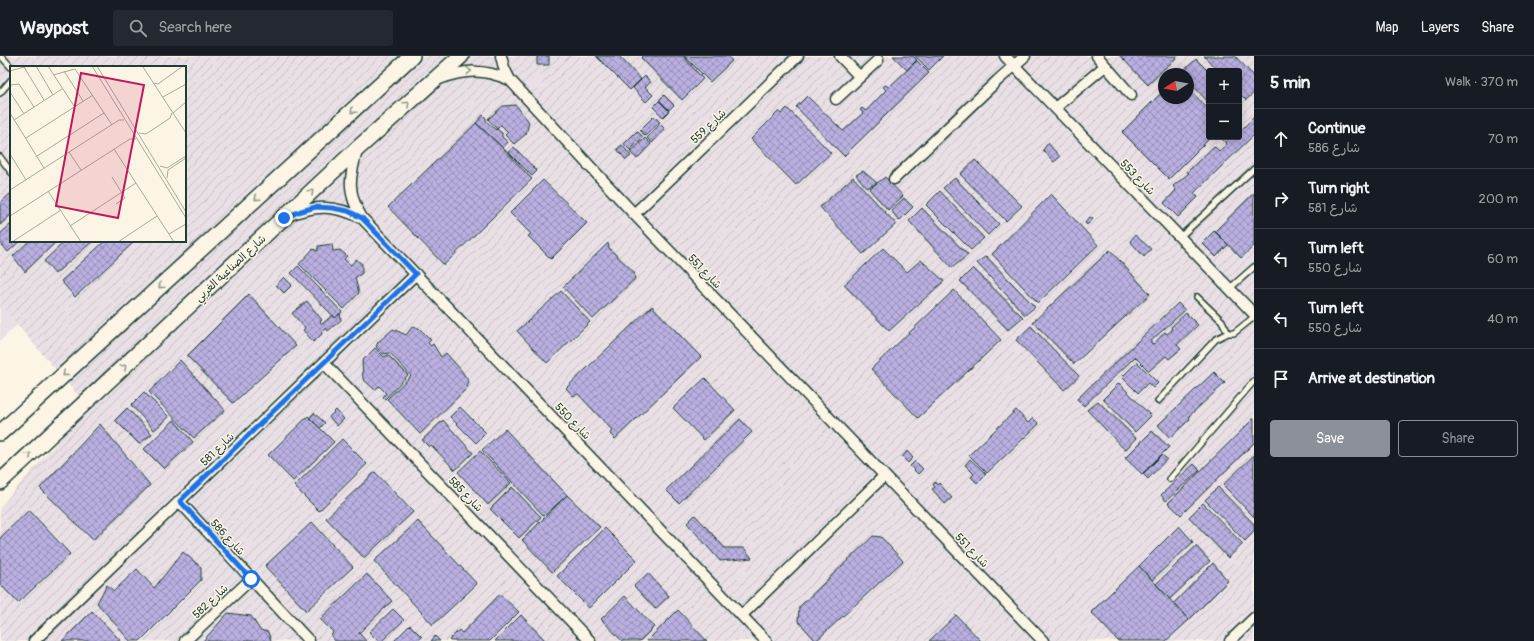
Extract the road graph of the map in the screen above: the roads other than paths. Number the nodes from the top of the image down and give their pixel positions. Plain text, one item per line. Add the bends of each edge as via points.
1 (1, 56) edge
2 (412, 56) edge
3 (461, 56) edge
4 (501, 56) edge
5 (798, 56) edge
6 (840, 56) edge
7 (1005, 56) edge
8 (1025, 56) edge
9 (1097, 56) edge
10 (878, 60) dead end
11 (10, 66) edge
12 (1014, 66) junction
13 (1105, 66) junction
14 (860, 77) junction
15 (510, 80) junction
16 (10, 81) edge
17 (431, 82) junction
18 (0, 93) edge
19 (1131, 95) dead end
20 (836, 99) dead end
21 (1055, 108) junction
22 (357, 150) junction
23 (0, 157) edge
24 (1254, 168) edge
25 (10, 171) edge
26 (894, 180) dead end
27 (634, 214) junction
28 (284, 218) junction
29 (362, 218) junction
30 (1180, 237) junction
31 (1254, 267) edge
32 (416, 274) junction
33 (1229, 288) junction
34 (1197, 297) dead end
35 (1254, 314) edge
36 (1254, 318) edge
37 (1228, 333) junction
38 (324, 363) junction
39 (1254, 381) edge
40 (1158, 401) dead end
41 (0, 433) edge
42 (884, 476) junction
43 (1170, 479) dead end
44 (0, 482) edge
45 (180, 501) junction
46 (251, 579) junction
47 (742, 615) junction
48 (1254, 618) edge
49 (34, 641) edge
50 (185, 641) edge
51 (309, 641) edge
52 (590, 641) edge
53 (766, 641) edge
54 (1043, 641) edge
55 (1230, 641) edge

1 - 11 lane
2 -> 41 main road
3 - 17 main road, شارع الصناعية الغربي
4 - 15 street, شارع 551
5 - 27 street, شارع 559
6 - 14 street
7 - 12 street, شارع 553
8 - 12 street
9 - 13 street
10 - 14 street
12 - 21 street, شارع 553
12 - 26 street
13 - 19 street
13 - 21 street
14 - 20 street
17 -> 15 street, شارع 551 via 462,72 479,71
15 - 27 street, شارع 551
16 - 18 lane
22 -> 17 main road, شارع الصناعية الغربي
21 - 30 street, شارع 553
28 -> 22 main road, شارع الصناعية الغربي
22 - 29 street, شارع 550 via 350,178 351,192
23 - 25 lane
24 - 30 lane
27 - 42 street, شارع 551
28 - 29 street, شارع 550 via 316,207 348,211
44 -> 28 main road, شارع الصناعية الغربي
29 - 32 street, شارع 550
30 - 33 street, شارع 553
31 - 33 lane
32 - 38 street, شارع 581
32 - 47 street, شارع 550
33 - 35 street, شارع 553
34 - 37 lane via 1222,321
36 - 37 lane via 1234,333
37 - 40 lane via 1216,339
38 - 45 street, شارع 581
38 - 52 street, شارع 585
39 - 43 lane
42 - 47 street
42 - 54 street, شارع 551
45 - 46 street, شارع 586
45 - 49 street, شارع 581
46 - 50 street, شارع 582
46 - 51 street, شارع 586
47 - 53 street, شارع 550
48 - 55 street

